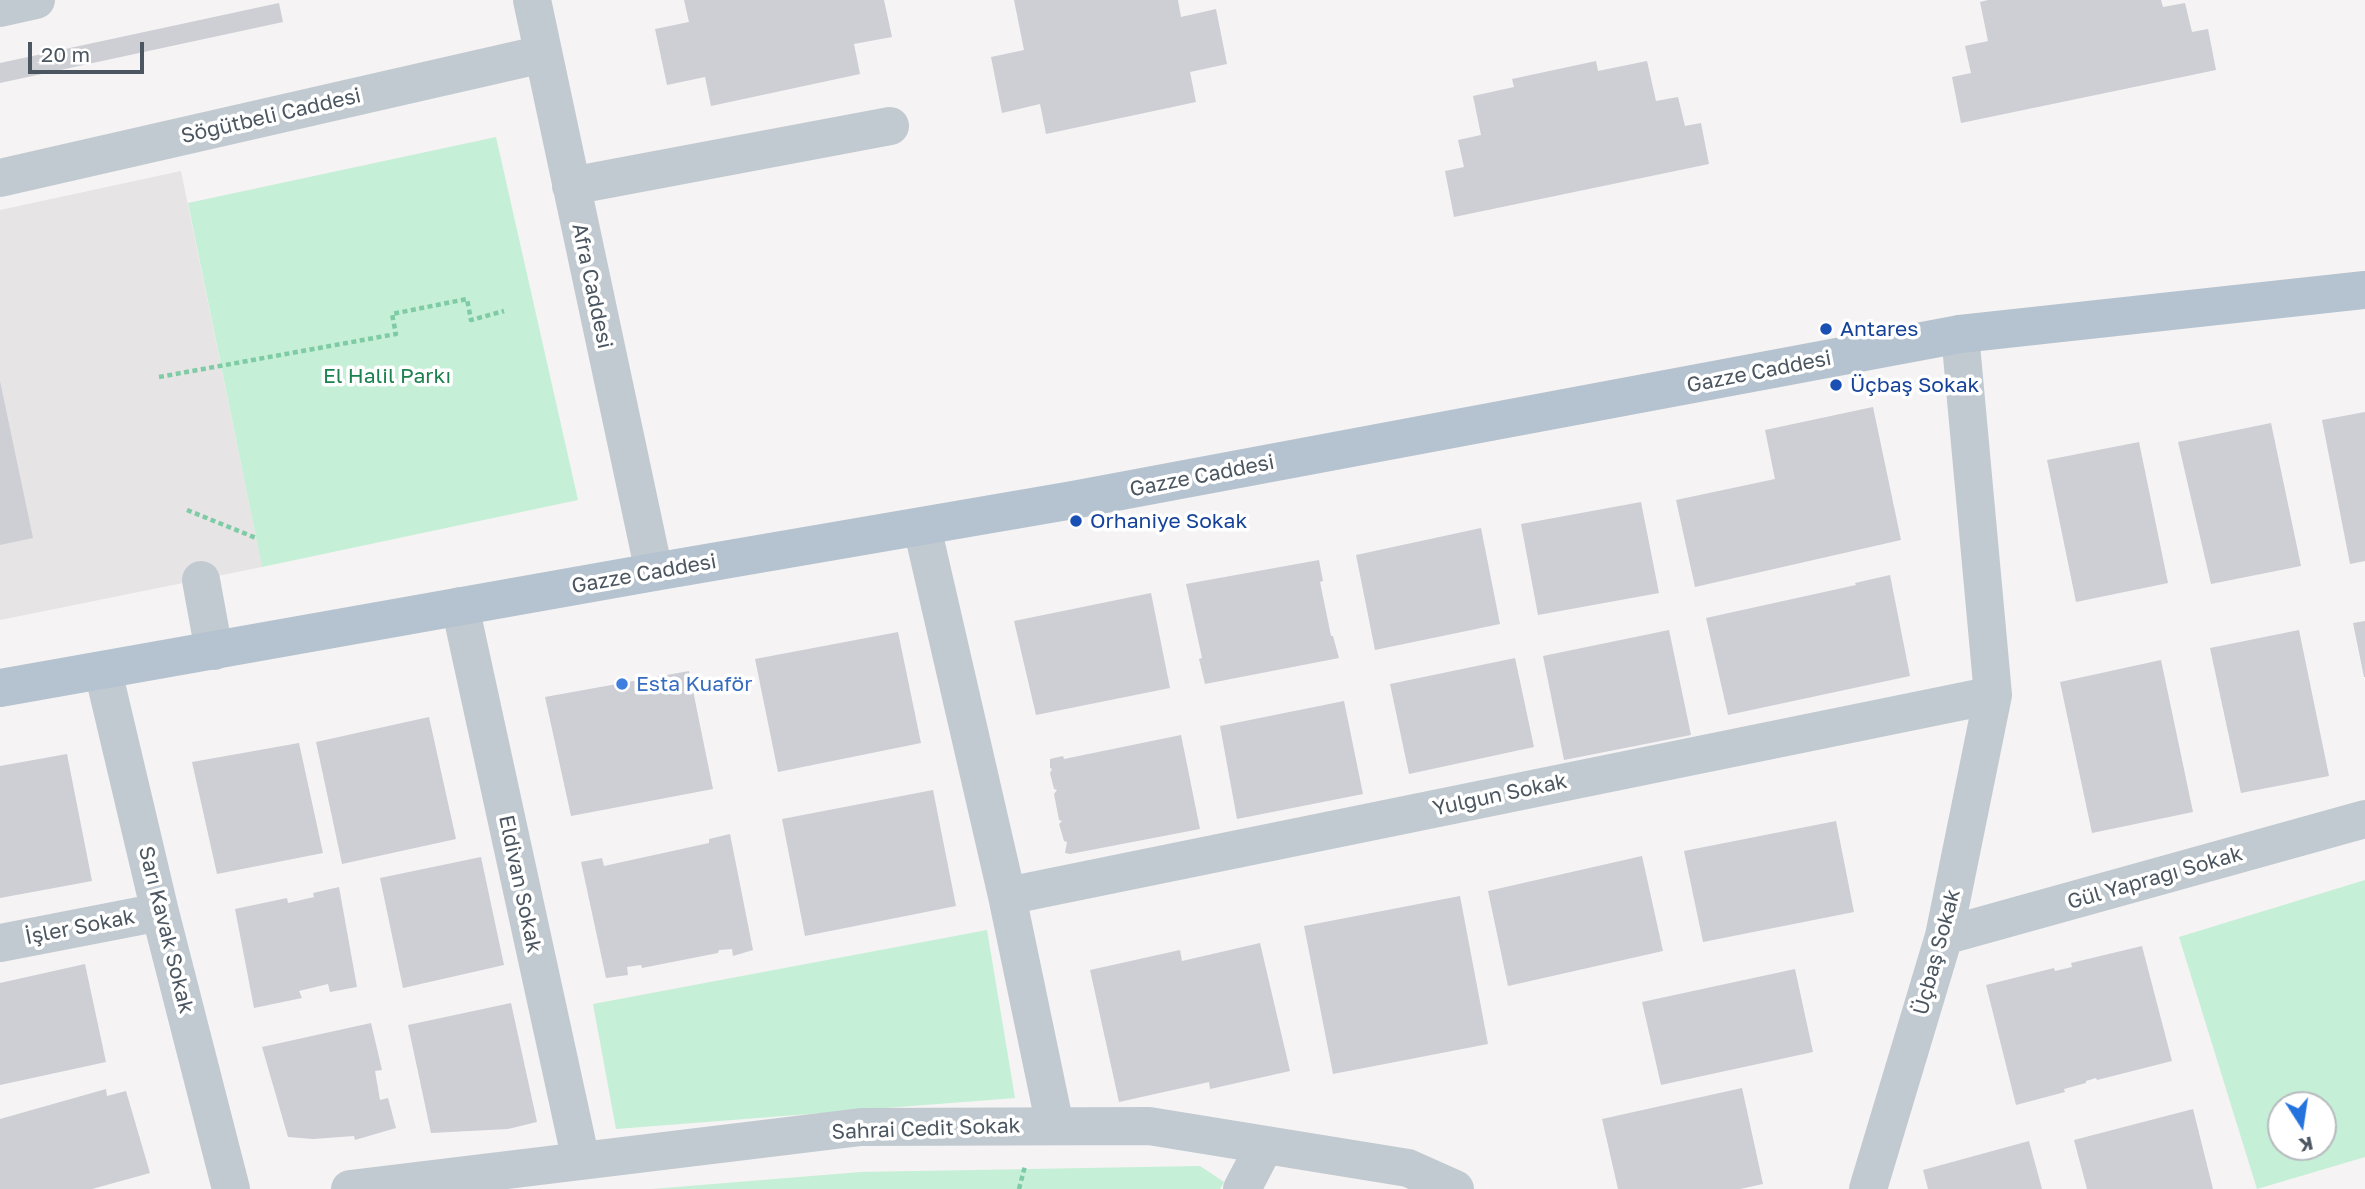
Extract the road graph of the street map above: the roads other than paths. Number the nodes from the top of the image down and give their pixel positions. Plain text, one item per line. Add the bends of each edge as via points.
1 (36, 0) edge
2 (532, 0) edge
3 (0, 8) edge
4 (543, 54) junction
5 (890, 126) dead end
6 (0, 178) edge
7 (571, 186) junction
8 (2365, 290) edge
9 (1960, 334) junction
10 (922, 527) junction
11 (654, 572) junction
12 (201, 580) dead end
13 (460, 606) junction
14 (214, 650) junction
15 (103, 671) junction
16 (0, 688) edge
17 (1993, 695) junction
18 (2365, 819) edge
19 (1007, 896) junction
20 (160, 912) junction
21 (1944, 936) junction
22 (0, 943) edge
23 (1055, 1126) junction
24 (1265, 1144) junction
25 (581, 1161) junction
26 (231, 1189) edge
27 (350, 1189) edge
28 (1242, 1189) edge
29 (1455, 1189) edge
30 (1868, 1189) edge

1 - 3 street
2 - 4 street, Afra Caddesi
4 - 6 street, Söğütbeli Caddesi
4 - 7 street, Afra Caddesi
5 - 7 street
7 - 11 street, Afra Caddesi
8 - 9 main road, Gazze Caddesi
9 - 10 main road, Gazze Caddesi
9 - 17 street, Üçbaş Sokak
10 - 11 main road, Gazze Caddesi
10 - 19 street
11 - 13 main road, Gazze Caddesi
12 - 14 street
13 - 14 main road, Gazze Caddesi
13 - 25 street, Eldivan Sokak
14 - 15 main road, Gazze Caddesi
15 - 16 main road, Gazze Caddesi
15 - 20 street, Sarı Kavak Sokak
17 - 19 street, Yulgun Sokak
17 - 21 street, Üçbaş Sokak
18 - 21 street, Gül Yaprağı Sokak
19 - 23 street
20 - 22 street, İşler Sokak
20 - 26 street, Sarı Kavak Sokak
21 - 30 street, Üçbaş Sokak
23 - 24 street, Sahrai Cedit Sokak via 1149,1126
23 - 25 street, Sahrai Cedit Sokak via 862,1127
24 - 28 street
24 - 29 street, Sahrai Cedit Sokak via 1408,1168
25 - 27 street, Sahrai Cedit Sokak

